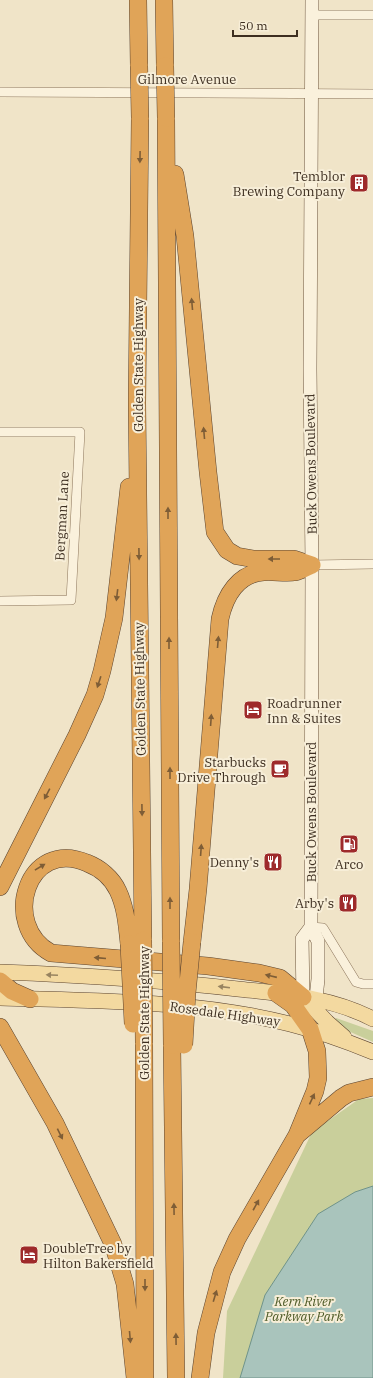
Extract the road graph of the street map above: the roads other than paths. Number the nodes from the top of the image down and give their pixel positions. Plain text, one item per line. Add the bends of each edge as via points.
1 (138, 0) edge
2 (164, 0) edge
3 (312, 0) edge
4 (312, 15) junction
5 (373, 16) edge
6 (0, 92) edge
7 (312, 93) junction
8 (373, 94) edge
9 (166, 118) junction
10 (137, 403) junction
11 (0, 432) edge
12 (312, 564) junction
13 (373, 564) edge
14 (0, 601) edge
15 (0, 887) edge
16 (310, 927) junction
17 (136, 942) junction
18 (0, 972) edge
19 (0, 981) edge
20 (373, 984) edge
21 (276, 993) joint
22 (0, 998) edge
23 (30, 999) junction
24 (306, 1002) junction
25 (271, 1019) junction
26 (373, 1019) edge
27 (0, 1027) edge
28 (310, 1029) junction
29 (178, 1045) junction
30 (355, 1045) junction
31 (373, 1052) edge
32 (373, 1087) edge
33 (297, 1135) junction
34 (135, 1378) edge
35 (145, 1378) edge
36 (176, 1378) edge
37 (200, 1378) edge

1 -> 10 highway, Golden State Highway, bridge via 140,118
2 - 9 highway, Golden State Highway, bridge
3 - 4 main road, Buck Owens Boulevard
4 - 5 street
4 - 7 main road, Buck Owens Boulevard
6 - 7 street, Gilmore Avenue
7 - 8 street, Gilmore Avenue
7 - 12 main road, Buck Owens Boulevard
12 -> 9 highway via 294,559 254,559 237,556 223,544 214,527 185,236
29 -> 9 highway, Golden State Highway, bridge via 171,942
10 -> 15 highway via 114,618 102,671 78,735
10 -> 17 highway, Golden State Highway
11 - 14 street, Bergman Lane via 80,432 71,600
12 - 13 street
12 - 16 main road, Buck Owens Boulevard
29 -> 12 highway, bridge via 187,993 198,889 214,680 223,605 232,589 248,576 264,572 294,572
16 - 20 street via 323,928 356,982
16 - 24 main road, Buck Owens Boulevard via 302,939
24 -> 17 highway via 280,978 208,966 51,953 40,948 28,936 19,919 18,902 27,878 32,872 55,860 75,859 95,866 107,876 118,892
17 -> 35 highway, bridge via 145,1162
21 -> 18 main road, Rosedale Highway via 149,980
19 - 23 highway via 12,991
21 - 24 highway
22 - 23 main road, Rosedale Highway
23 - 25 main road, Rosedale Highway via 200,1008
24 - 25 main road
24 - 26 main road via 343,1006
24 - 28 highway
24 - 30 main road
25 - 28 main road, Rosedale Highway
27 -> 34 highway via 55,1123 113,1244 125,1284
28 - 30 main road, Rosedale Highway
33 -> 28 highway via 318,1078 317,1051
36 -> 29 highway, Golden State Highway via 173,1068
30 - 31 main road, Rosedale Highway
32 - 33 highway via 349,1093 341,1098
37 -> 33 highway via 212,1307 222,1272 240,1233

